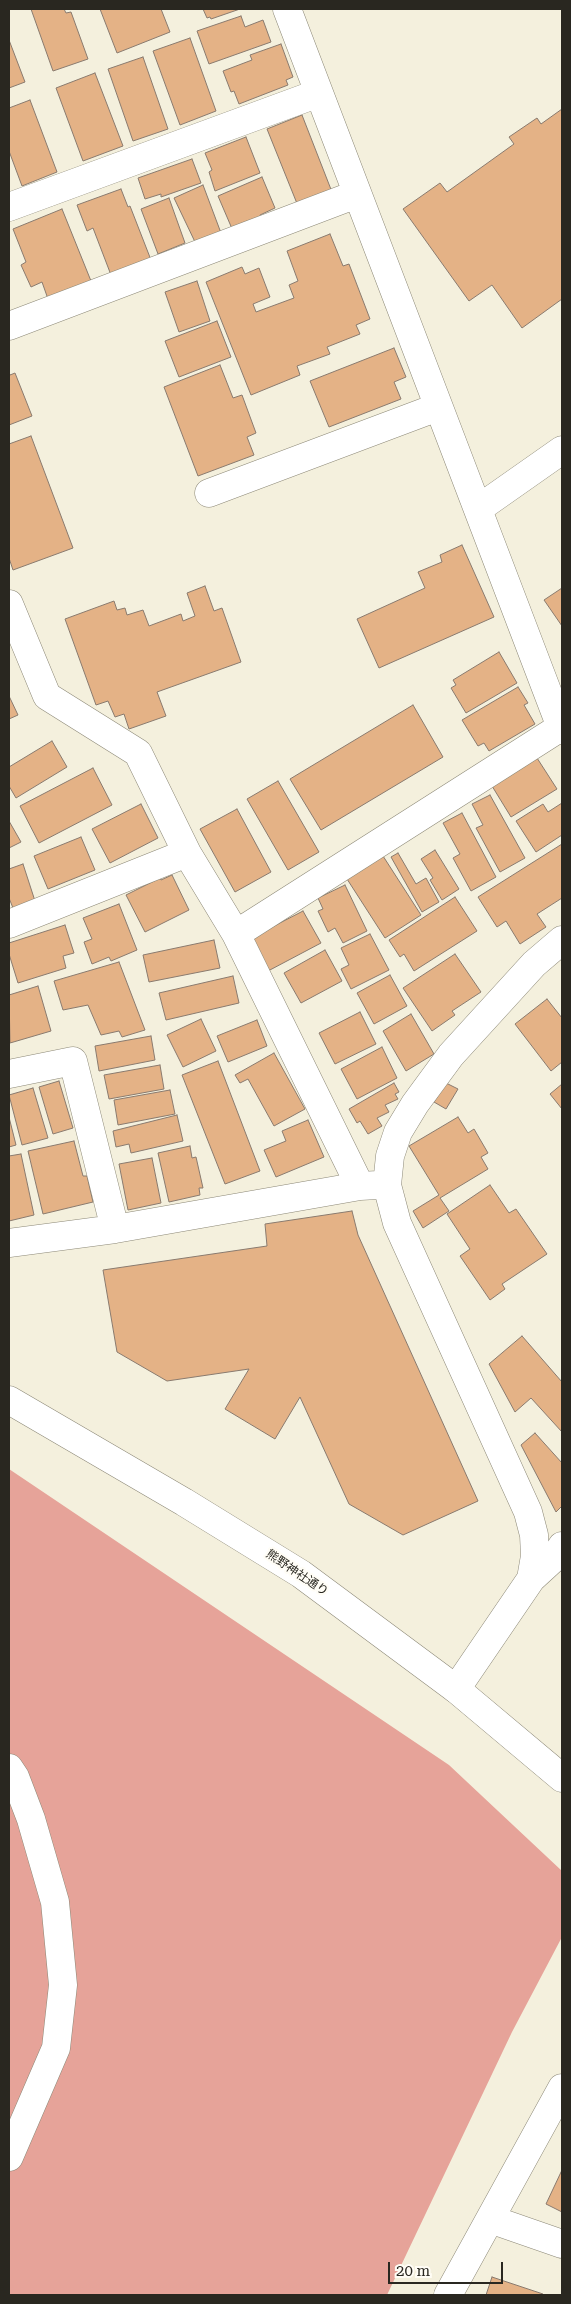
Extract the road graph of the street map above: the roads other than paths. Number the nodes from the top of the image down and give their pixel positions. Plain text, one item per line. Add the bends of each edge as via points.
1 (287, 9) edge
2 (318, 93) junction
3 (357, 194) junction
4 (9, 207) edge
5 (9, 326) edge
6 (438, 407) junction
7 (562, 450) edge
8 (209, 493) dead end
9 (478, 509) junction
10 (9, 604) edge
11 (562, 729) edge
12 (187, 854) junction
13 (9, 924) edge
14 (236, 934) junction
15 (562, 940) edge
16 (9, 1074) edge
17 (374, 1186) junction
18 (115, 1228) junction
19 (9, 1243) edge
20 (9, 1400) edge
21 (562, 1546) edge
22 (531, 1579) junction
23 (456, 1689) junction
24 (9, 1768) edge
25 (562, 1778) edge
26 (562, 2088) edge
27 (9, 2157) edge
28 (490, 2219) junction
29 (562, 2244) edge
30 (448, 2295) edge

1 - 2 street
2 - 3 street
2 - 4 street
3 - 5 street
3 - 6 street
6 - 8 street
6 - 9 street
7 - 9 street
9 - 11 street
10 - 12 street via 47,696 138,753
11 - 14 street
12 - 13 street
12 - 14 street
14 - 17 street
15 - 17 street via 534,964 451,1055 398,1132
16 - 18 street via 73,1061
17 - 18 street
17 - 22 street via 397,1223 528,1512 535,1556
18 - 19 street
20 - 23 street, 熊野神社通り via 302,1574
21 - 22 street
22 - 23 street
23 - 25 street, 熊野神社通り
24 - 27 street via 31,1819 55,1902 64,1985 56,2048
26 - 28 street
28 - 29 street
28 - 30 street

